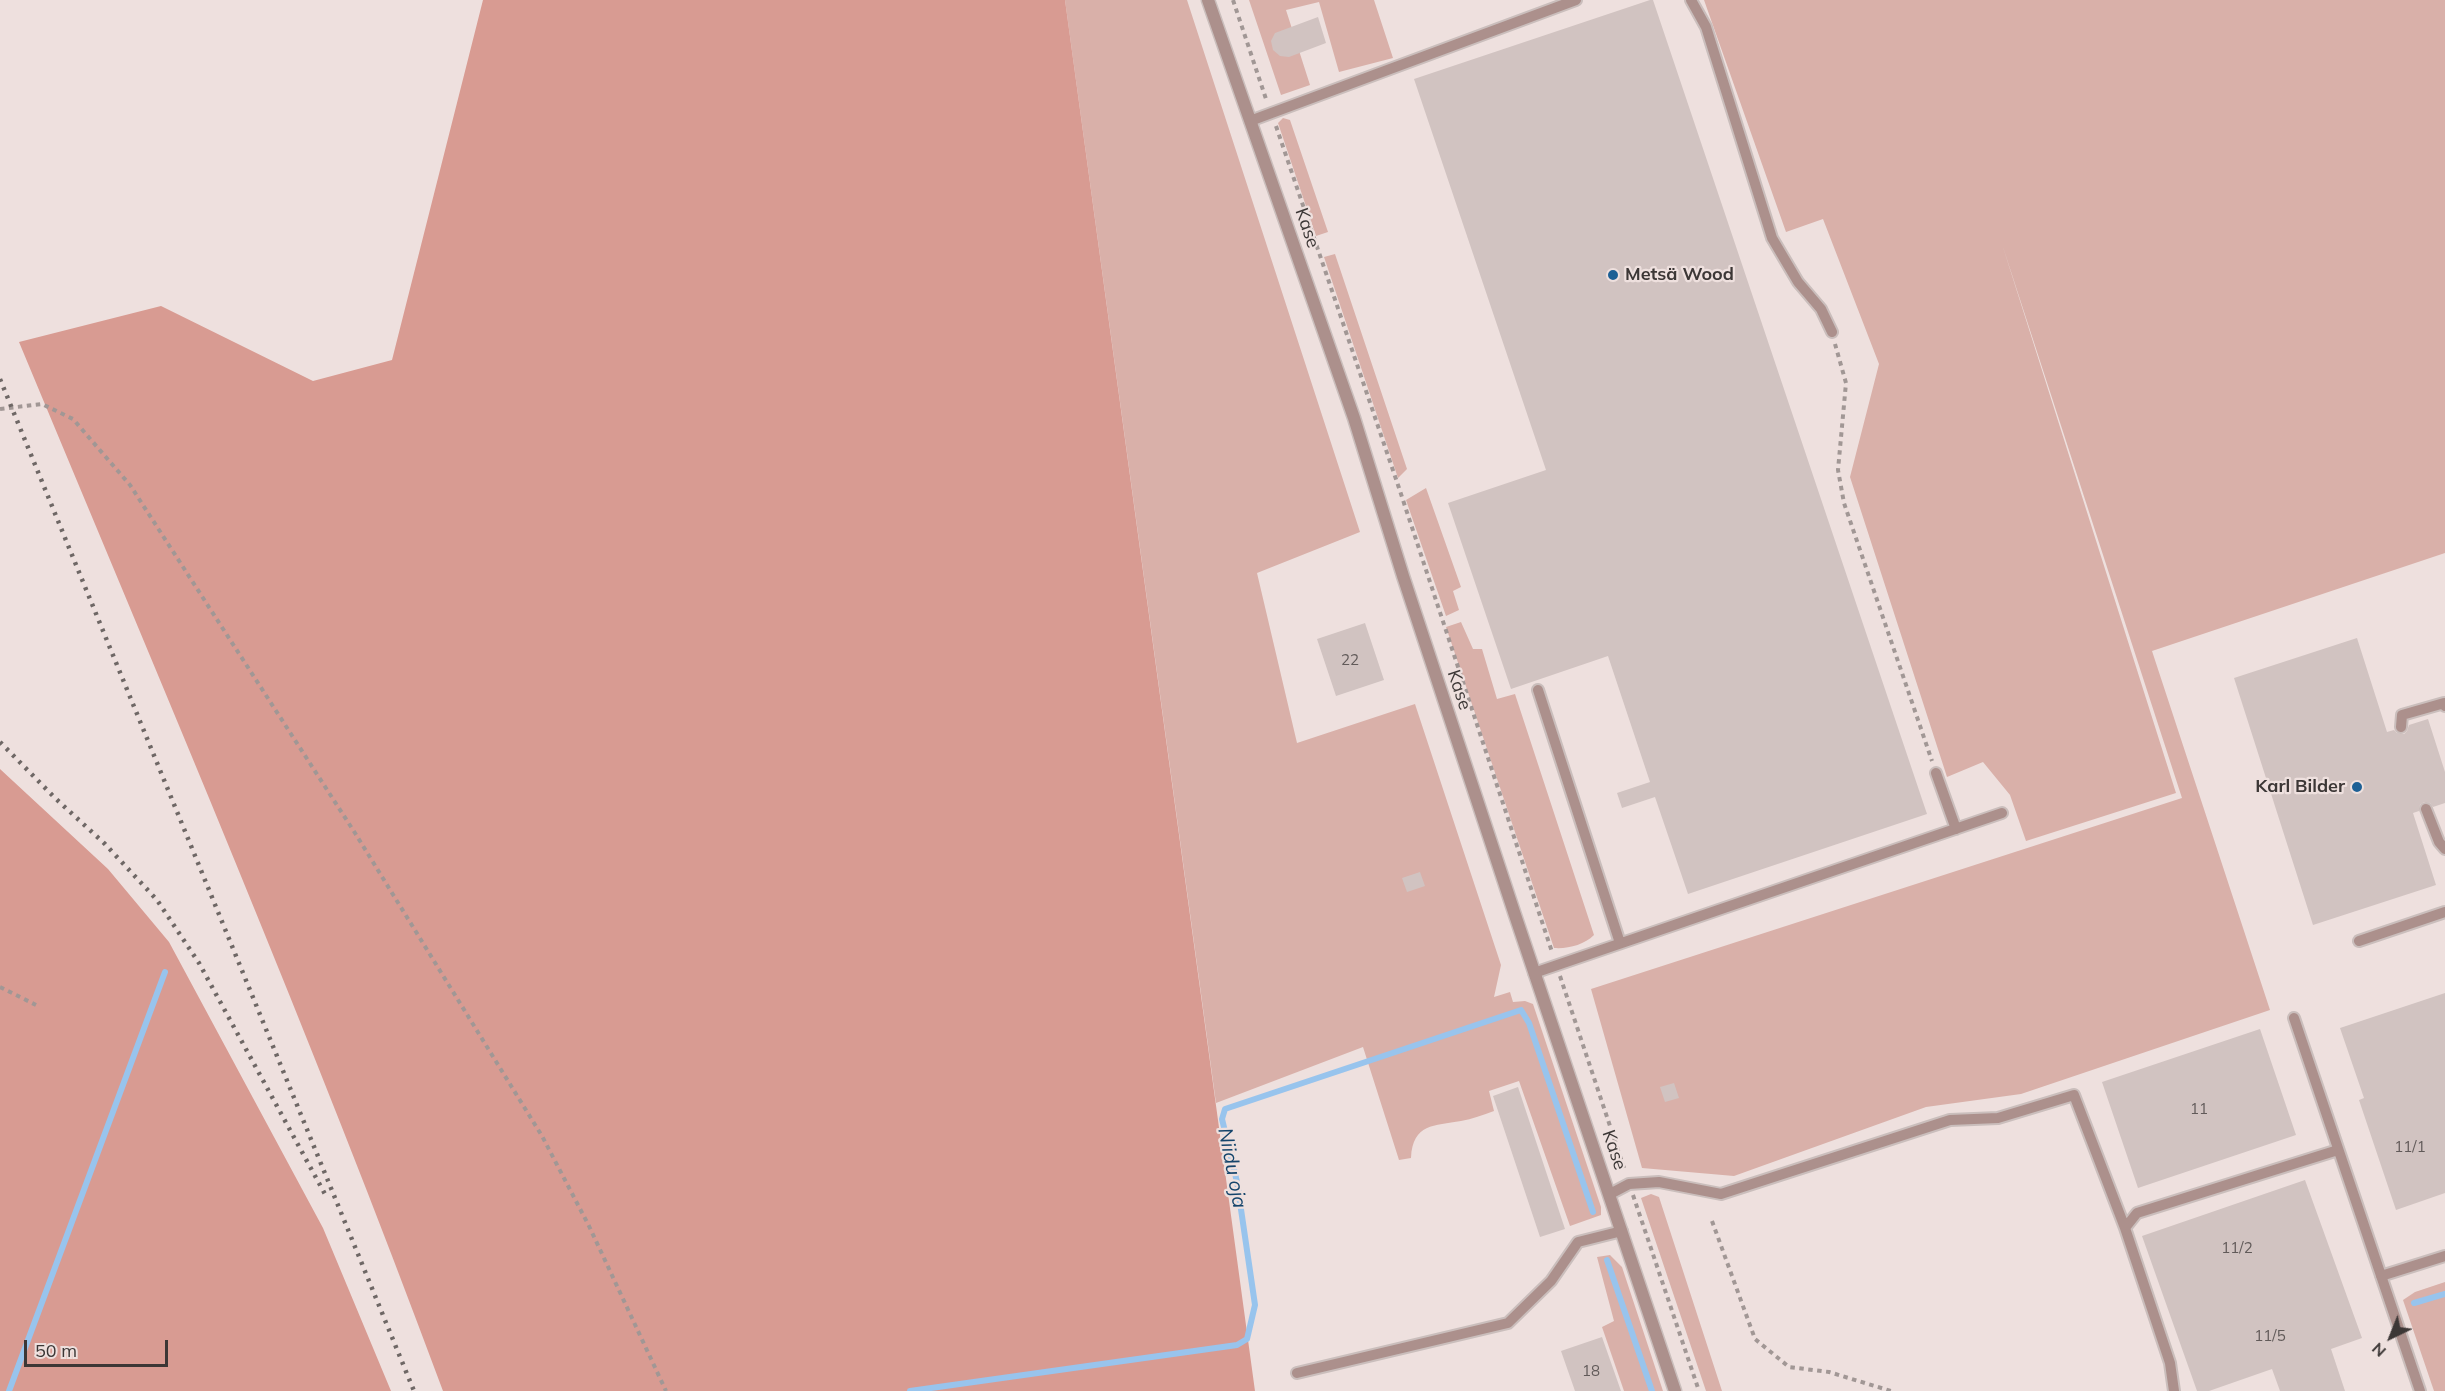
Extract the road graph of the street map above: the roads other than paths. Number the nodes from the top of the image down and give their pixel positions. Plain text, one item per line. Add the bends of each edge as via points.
1 (1208, 0) edge
2 (1576, 0) edge
3 (1691, 0) edge
4 (1250, 121) junction
5 (1832, 332) road end
6 (1538, 690) dead end
7 (2445, 706) edge
8 (2401, 727) dead end
9 (1936, 774) road end
10 (2426, 809) dead end
11 (2002, 813) dead end
12 (1956, 829) junction
13 (2445, 849) edge
14 (2445, 912) edge
15 (2359, 941) dead end
16 (1620, 943) junction
17 (1534, 973) junction
18 (2294, 1018) dead end
19 (2338, 1150) junction
20 (1610, 1194) junction
21 (2125, 1227) junction
22 (1622, 1231) junction
23 (2445, 1256) edge
24 (2381, 1276) junction
25 (1297, 1373) dead end
26 (1676, 1391) edge
27 (2175, 1391) edge
28 (2420, 1391) edge

1 - 4 street, Kase
2 - 4 lane
3 - 5 lane via 1706,27 1772,238 1798,282 1821,309
4 - 17 street, Kase via 1354,418
6 - 16 lane
7 - 8 lane via 2444,703 2402,715
9 - 12 lane
10 - 13 lane
11 - 12 lane
12 - 16 lane
14 - 15 lane
16 - 17 lane
17 - 20 street, Kase
18 - 19 lane
19 - 21 lane via 2138,1213
19 - 24 lane
20 - 21 lane via 1629,1184 1659,1182 1720,1194 1950,1120 1998,1118 2074,1095
20 - 22 street, Kase
21 - 27 lane via 2170,1363
22 - 25 lane via 1578,1242 1551,1281 1508,1323
22 - 26 street, Kase
23 - 24 lane
24 - 28 lane

